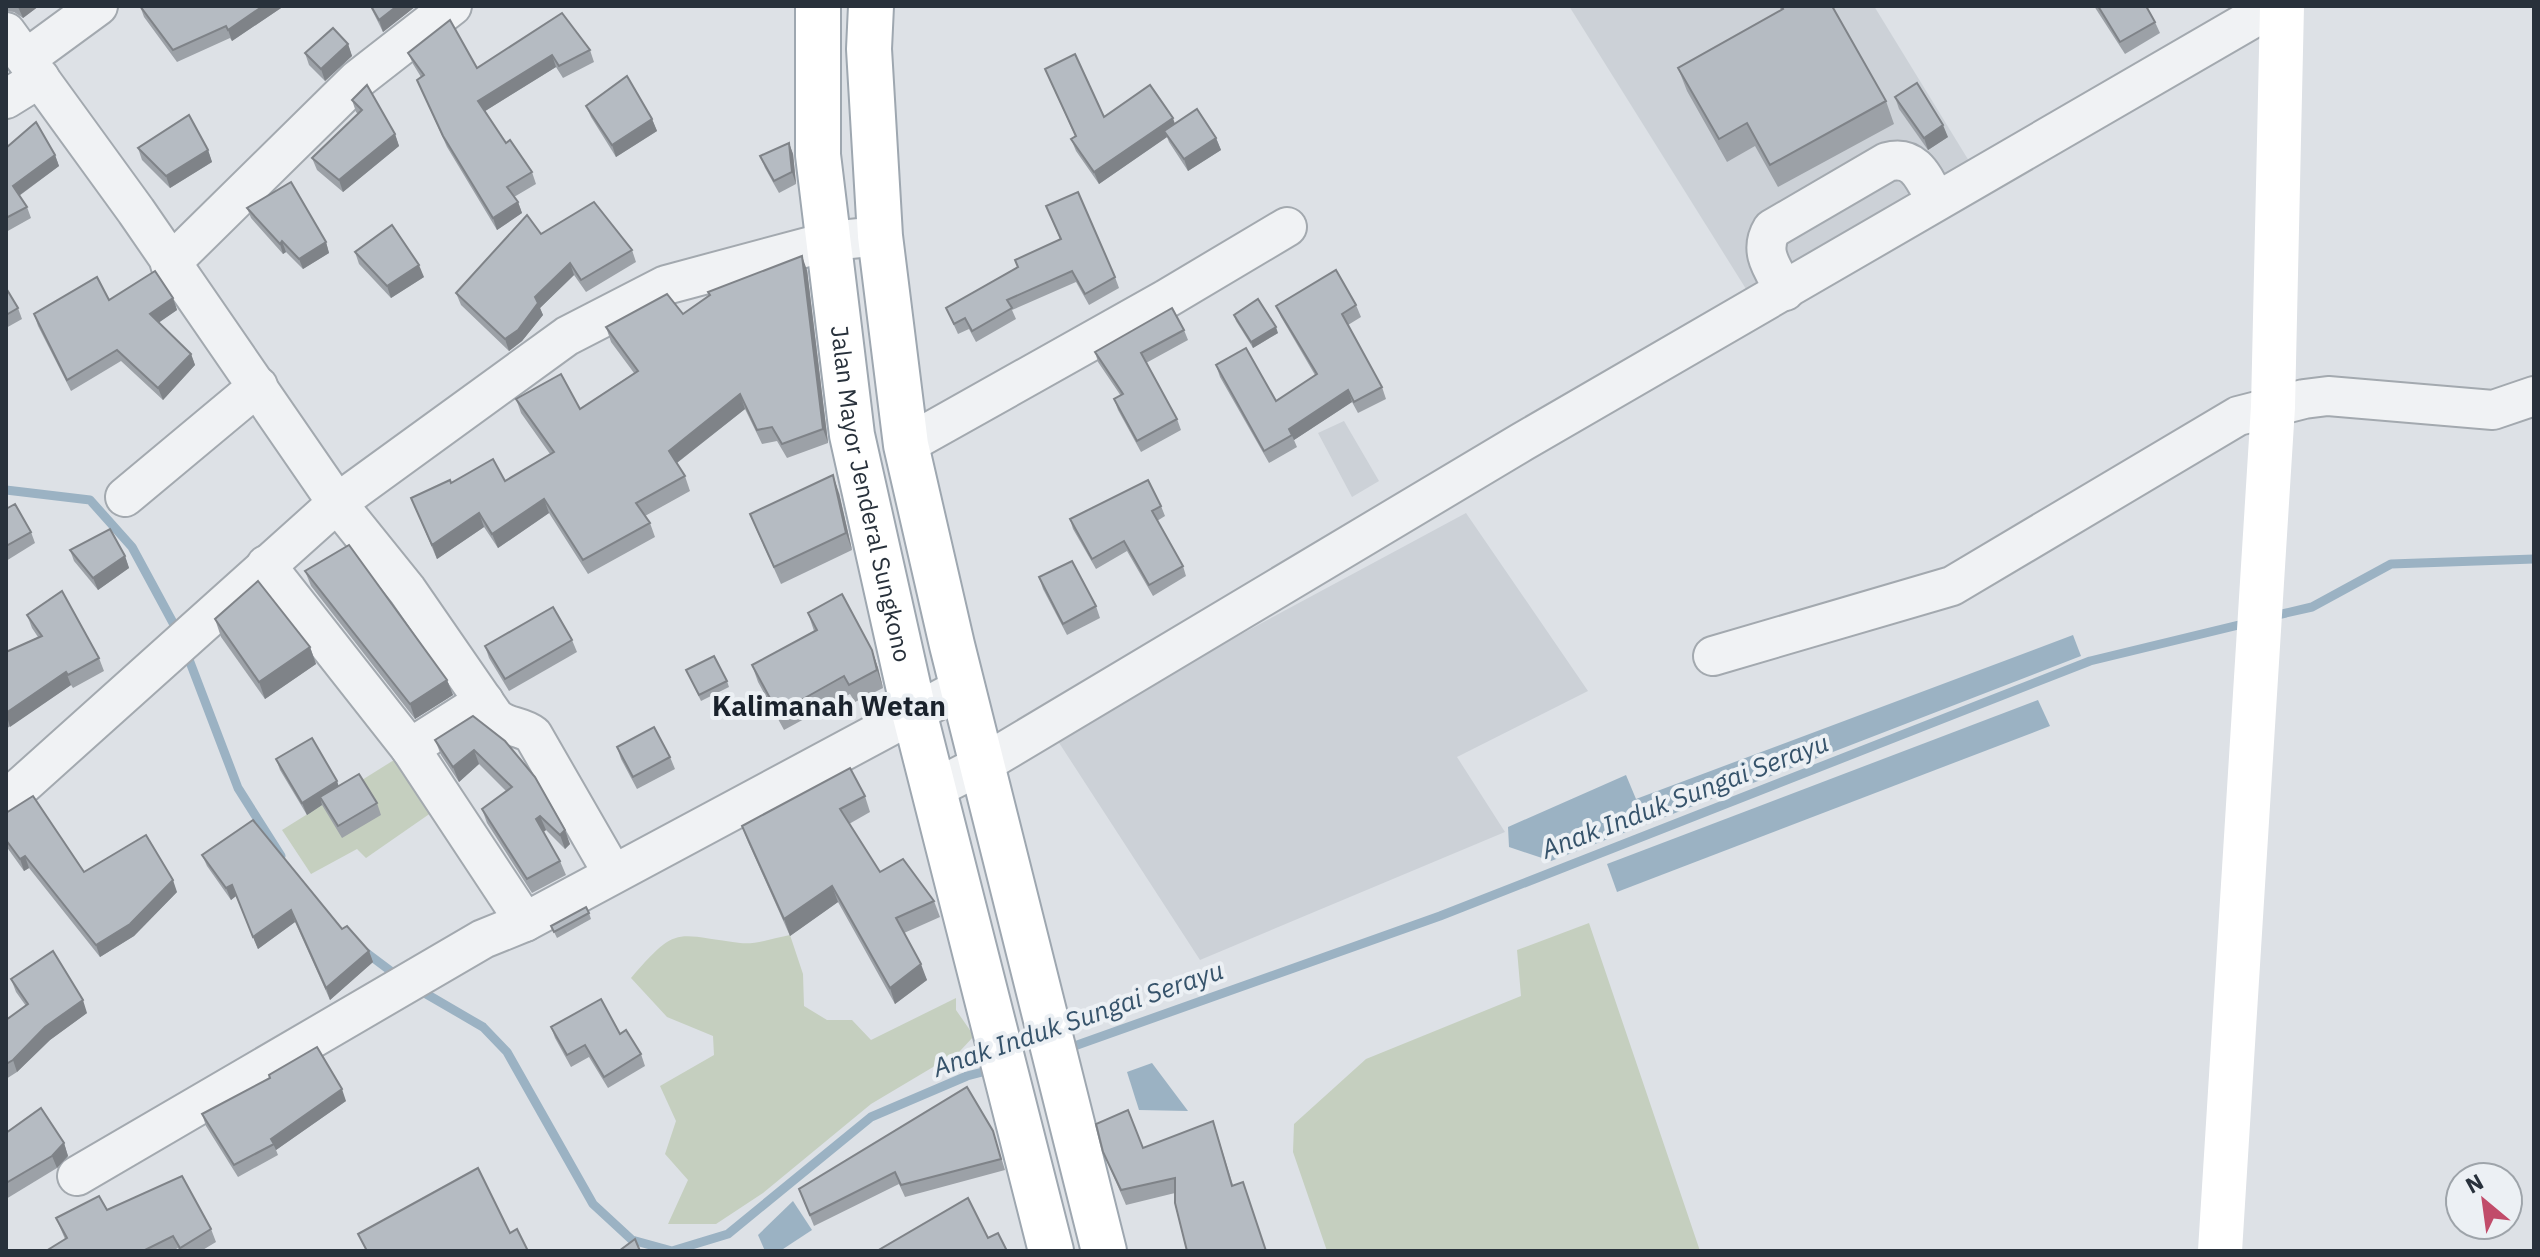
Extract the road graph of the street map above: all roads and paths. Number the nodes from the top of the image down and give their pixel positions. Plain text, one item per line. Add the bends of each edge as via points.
1 (98, 6) edge
2 (452, 6) edge
3 (818, 6) edge
4 (871, 6) edge
5 (2274, 6) edge
6 (2282, 6) edge
7 (24, 56) edge
8 (6, 99) edge
9 (1936, 201) junction
10 (1287, 227) dead end
11 (880, 236) junction
12 (830, 241) junction
13 (170, 264) junction
14 (1785, 291) junction
15 (258, 386) junction
16 (2534, 396) edge
17 (2273, 407) junction
18 (906, 445) junction
19 (125, 497) dead end
20 (337, 503) junction
21 (266, 565) junction
22 (1713, 656) dead end
23 (963, 687) junction
24 (484, 701) junction
25 (914, 712) junction
26 (410, 748) junction
27 (983, 764) junction
28 (934, 789) junction
29 (6, 800) edge
30 (613, 874) junction
31 (525, 922) junction
32 (77, 1176) dead end
33 (1051, 1251) edge
34 (1104, 1251) edge
35 (2220, 1251) edge

1 - 7 street
2 - 13 street via 357,80
3 - 12 main road, Jalan Mayor Jenderal Sungkono via 818,155
4 - 11 main road, Jalan Mayor Jenderal Sungkono
5 - 9 street
6 - 17 main road
7 - 8 street
7 - 13 street
9 - 14 street
9 - 14 street via 1915,165 1900,159 1772,229 1764,251
10 - 18 street
11 - 12 street
11 - 18 main road, Jalan Mayor Jenderal Sungkono
12 - 20 street via 666,285 567,336
12 - 25 main road, Jalan Mayor Jenderal Sungkono via 852,435
13 - 15 street
14 - 27 street
15 - 19 street
15 - 20 street
16 - 17 street via 2493,410 2328,396
17 - 22 street via 2238,416 1952,586
17 - 35 main road
18 - 23 main road, Jalan Mayor Jenderal Sungkono
20 - 21 street
20 - 24 street via 407,590
21 - 26 street
21 - 29 street
23 - 25 street
23 - 27 main road, Jalan Mayor Jenderal Sungkono
24 - 26 street
24 - 30 street via 499,721 533,735
25 - 28 main road, Jalan Mayor Jenderal Sungkono
25 - 30 street
26 - 31 street
27 - 28 street
27 - 34 main road, Jalan Mayor Jenderal Sungkono
28 - 33 main road, Jalan Mayor Jenderal Sungkono
30 - 31 street
31 - 32 street via 436,965

